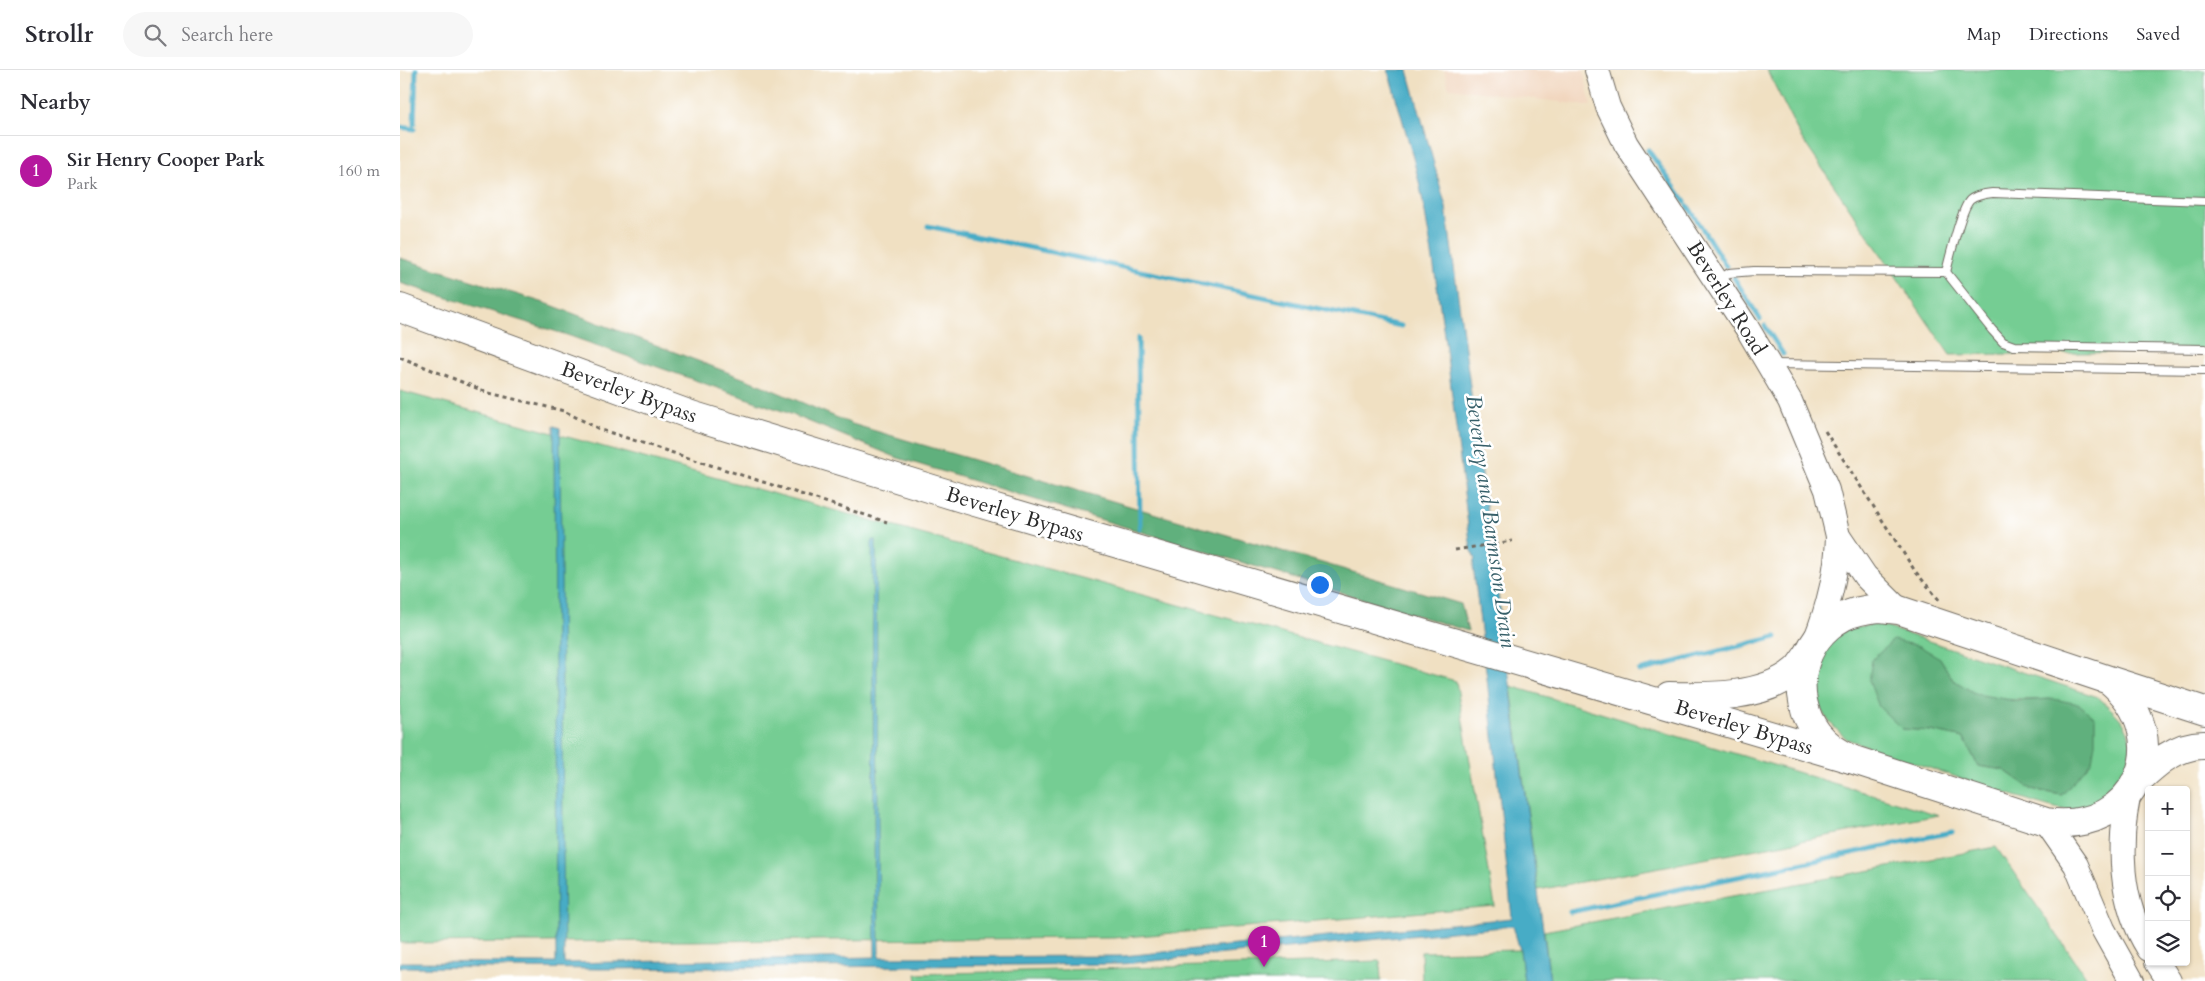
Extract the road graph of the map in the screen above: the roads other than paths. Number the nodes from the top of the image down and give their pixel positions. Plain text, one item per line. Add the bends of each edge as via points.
1 (1597, 70) edge
2 (2205, 201) edge
3 (1946, 272) junction
4 (1716, 281) junction
5 (400, 308) edge
6 (2205, 349) edge
7 (1768, 364) junction
8 (2205, 370) edge
9 (1838, 536) junction
10 (1899, 610) junction
11 (1811, 648) junction
12 (2109, 680) junction
13 (1637, 695) junction
14 (2205, 711) edge
15 (2205, 745) edge
16 (1851, 759) junction
17 (2132, 788) junction
18 (2046, 822) junction
19 (2145, 941) edge
20 (2160, 966) edge
21 (2132, 981) edge
22 (2169, 981) edge

1 - 4 main road, Beverley Road via 1608,107 1626,144
2 - 3 lane via 1980,195 1970,200 1964,211
3 - 4 lane via 1754,270 1729,273
3 - 6 lane via 2003,342 2014,346
4 - 7 main road, Beverley Road
5 - 13 highway, Beverley Bypass via 690,415 965,500
7 - 8 lane
7 - 9 main road, Beverley Road via 1790,401 1812,452 1827,490
9 - 10 main road, Beverley Road via 1864,576
9 - 11 main road, Beverley Road via 1833,589
10 - 11 highway, Beverley Bypass via 1861,610 1844,616 1828,627
10 - 12 highway, Beverley Bypass
11 - 13 highway, Beverley Bypass via 1796,670 1760,688 1703,696
11 - 16 highway via 1802,676 1807,716 1833,749
12 - 14 highway, Beverley Bypass
12 - 17 highway via 2132,704 2142,727 2144,752 2141,769
13 - 16 highway, Beverley Bypass
15 - 17 highway via 2183,748 2168,756
16 - 18 highway
17 - 18 highway via 2119,804 2093,820 2078,824
17 - 19 main road via 2124,816 2123,870 2127,896
18 - 21 main road via 2076,865 2116,956
20 - 22 main road

